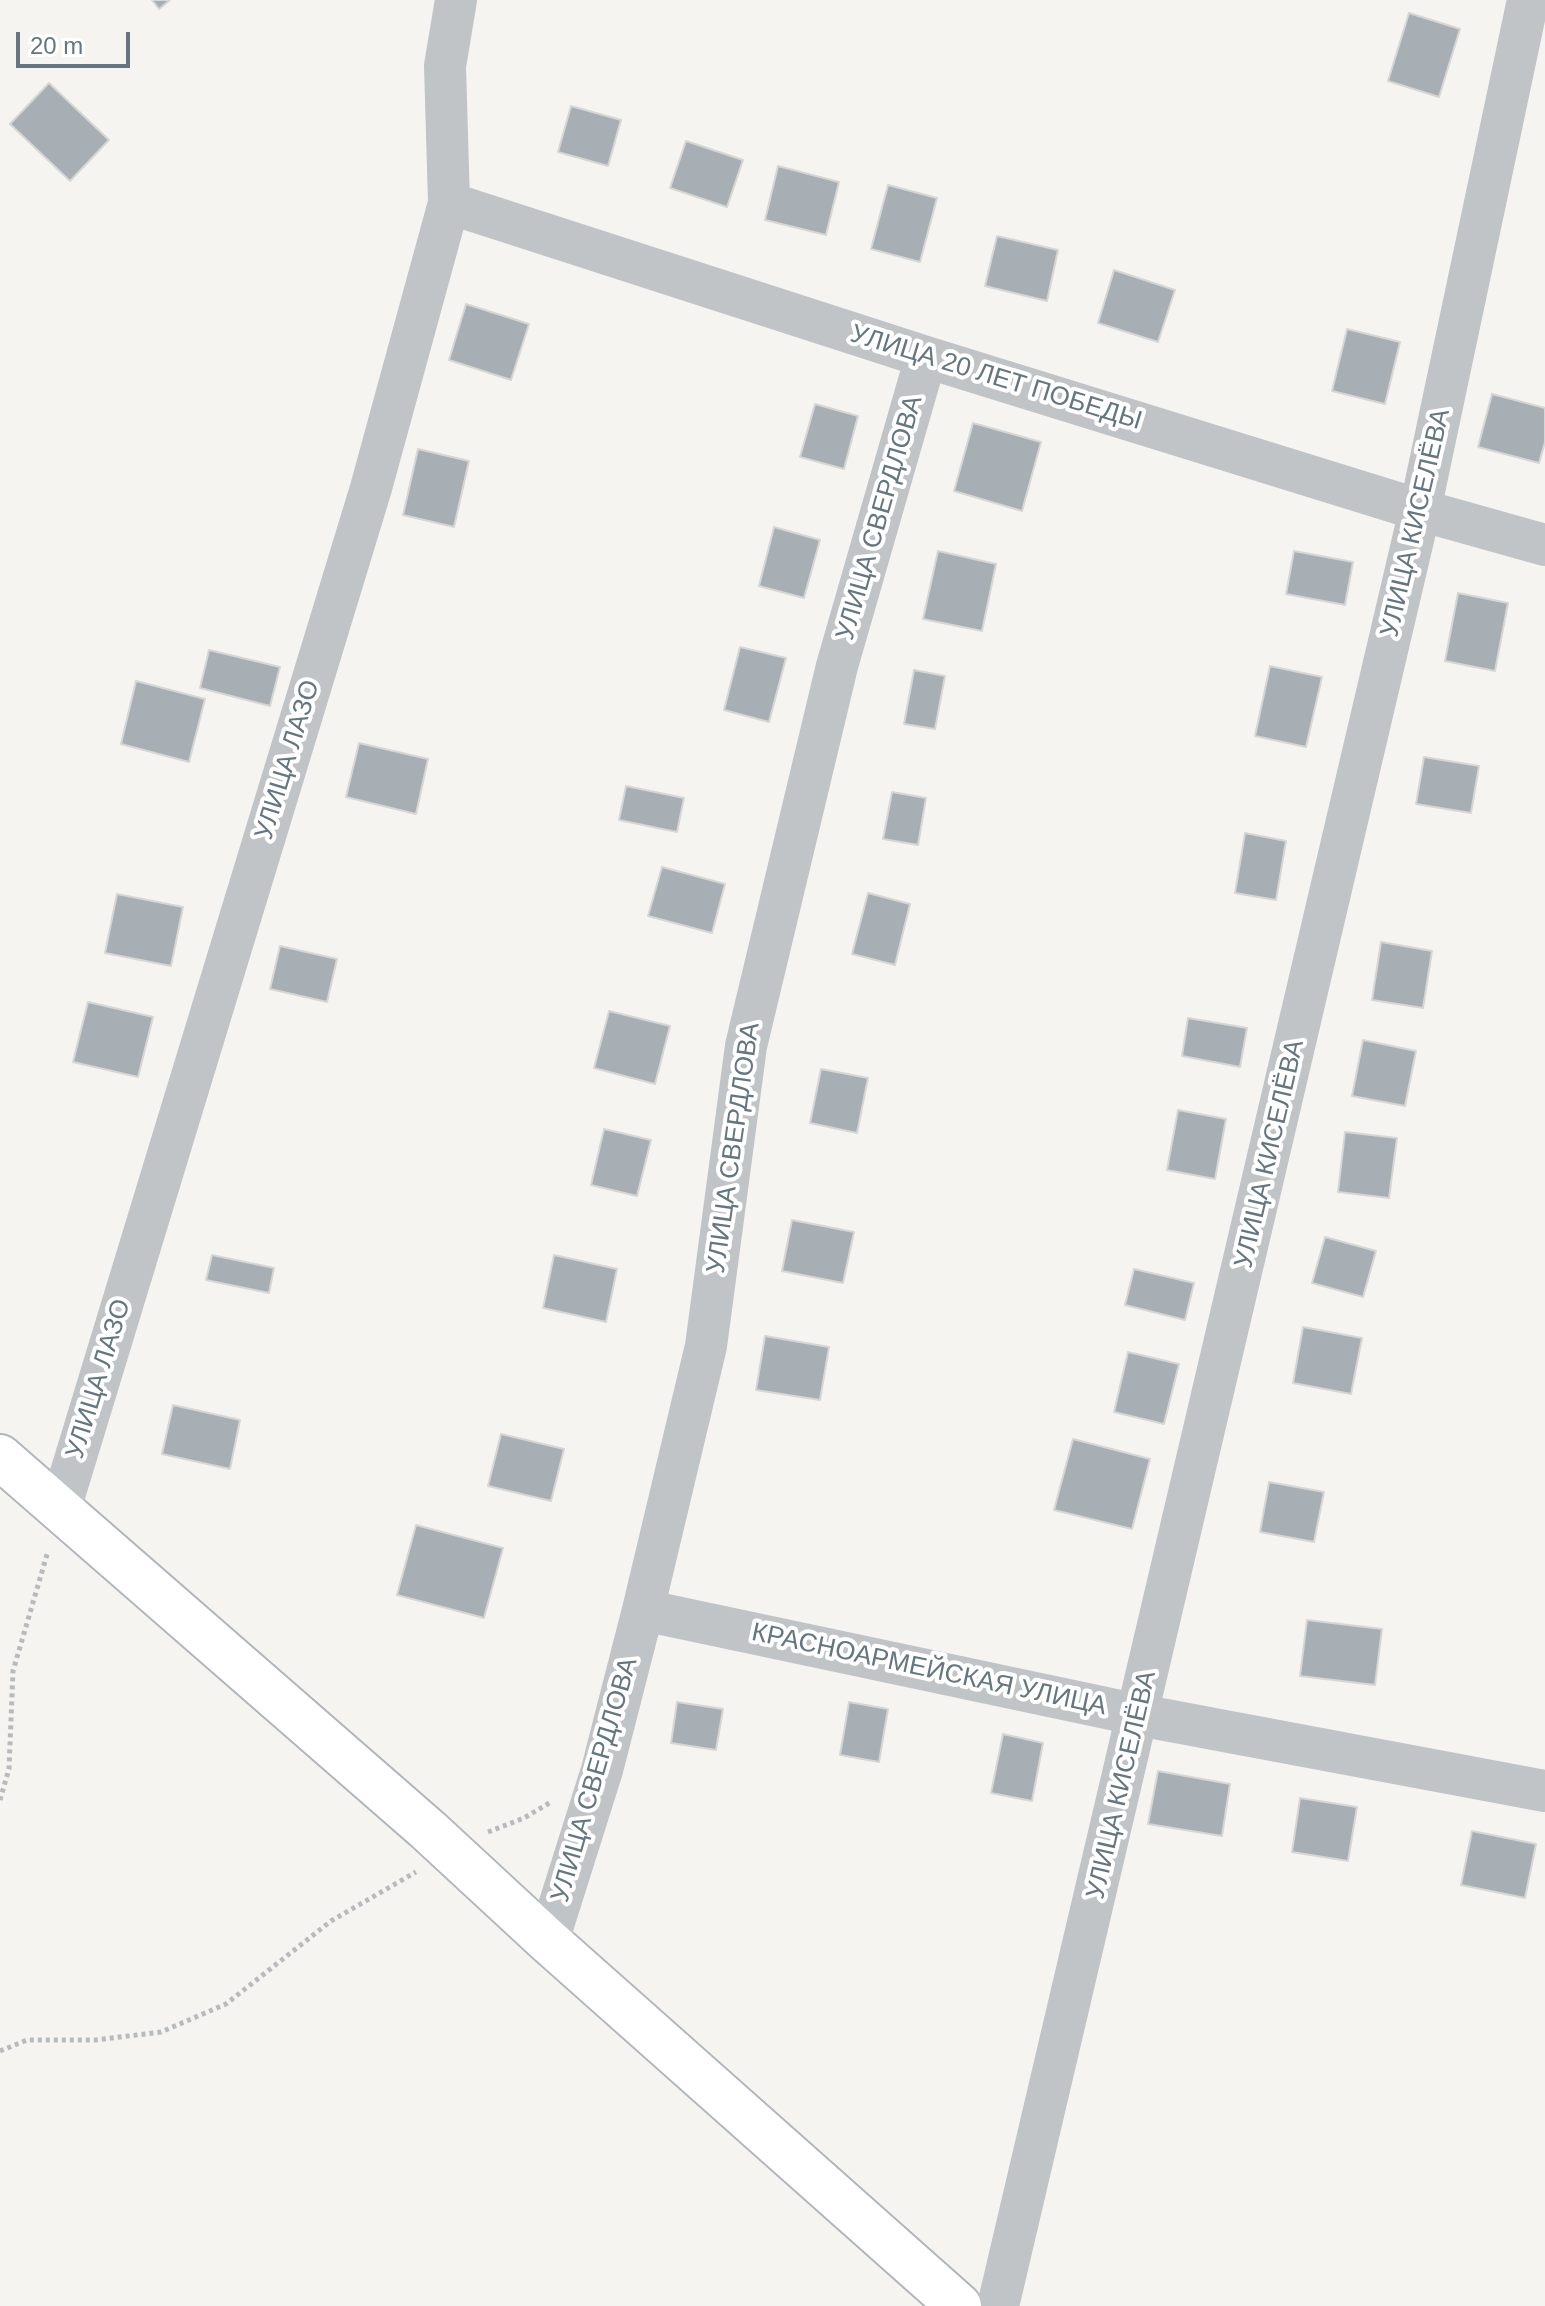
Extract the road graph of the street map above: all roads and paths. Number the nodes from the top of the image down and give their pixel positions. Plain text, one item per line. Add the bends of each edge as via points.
1 (456, 0) edge
2 (1528, 0) edge
3 (449, 203) junction
4 (926, 357) junction
5 (1420, 510) junction
6 (1545, 545) edge
7 (0, 1457) edge
8 (60, 1509) junction
9 (643, 1610) junction
10 (1139, 1715) junction
11 (602, 1770) junction
12 (1545, 1791) edge
13 (0, 1800) edge
14 (452, 1851) junction
15 (548, 1941) junction
16 (0, 2051) edge
17 (959, 2306) edge
18 (998, 2306) edge

1 - 3 street, УЛИЦА ЛАЗО via 445,66
2 - 5 street, УЛИЦА КИСЕЛЁВА
3 - 4 street, УЛИЦА 20 ЛЕТ ПОБЕДЫ
3 - 8 street, УЛИЦА ЛАЗО via 371,488
4 - 5 street, УЛИЦА 20 ЛЕТ ПОБЕДЫ
4 - 9 street, УЛИЦА СВЕРДЛОВА via 837,666 746,1046 706,1346
5 - 6 street, УЛИЦА 20 ЛЕТ ПОБЕДЫ
5 - 10 street, УЛИЦА КИСЕЛЁВА
7 - 8 street
8 - 13 path via 13,1671 9,1769
8 - 14 street
9 - 10 street, КРАСНОАРМЕЙСКАЯ УЛИЦА
9 - 11 street, УЛИЦА СВЕРДЛОВА
10 - 12 street, КРАСНОАРМЕЙСКАЯ УЛИЦА
10 - 18 street, УЛИЦА КИСЕЛЁВА
11 - 14 path via 524,1818
11 - 15 street, УЛИЦА СВЕРДЛОВА
14 - 15 street
14 - 16 path via 331,1921 226,2004 161,2032 96,2040 27,2040
15 - 17 street

